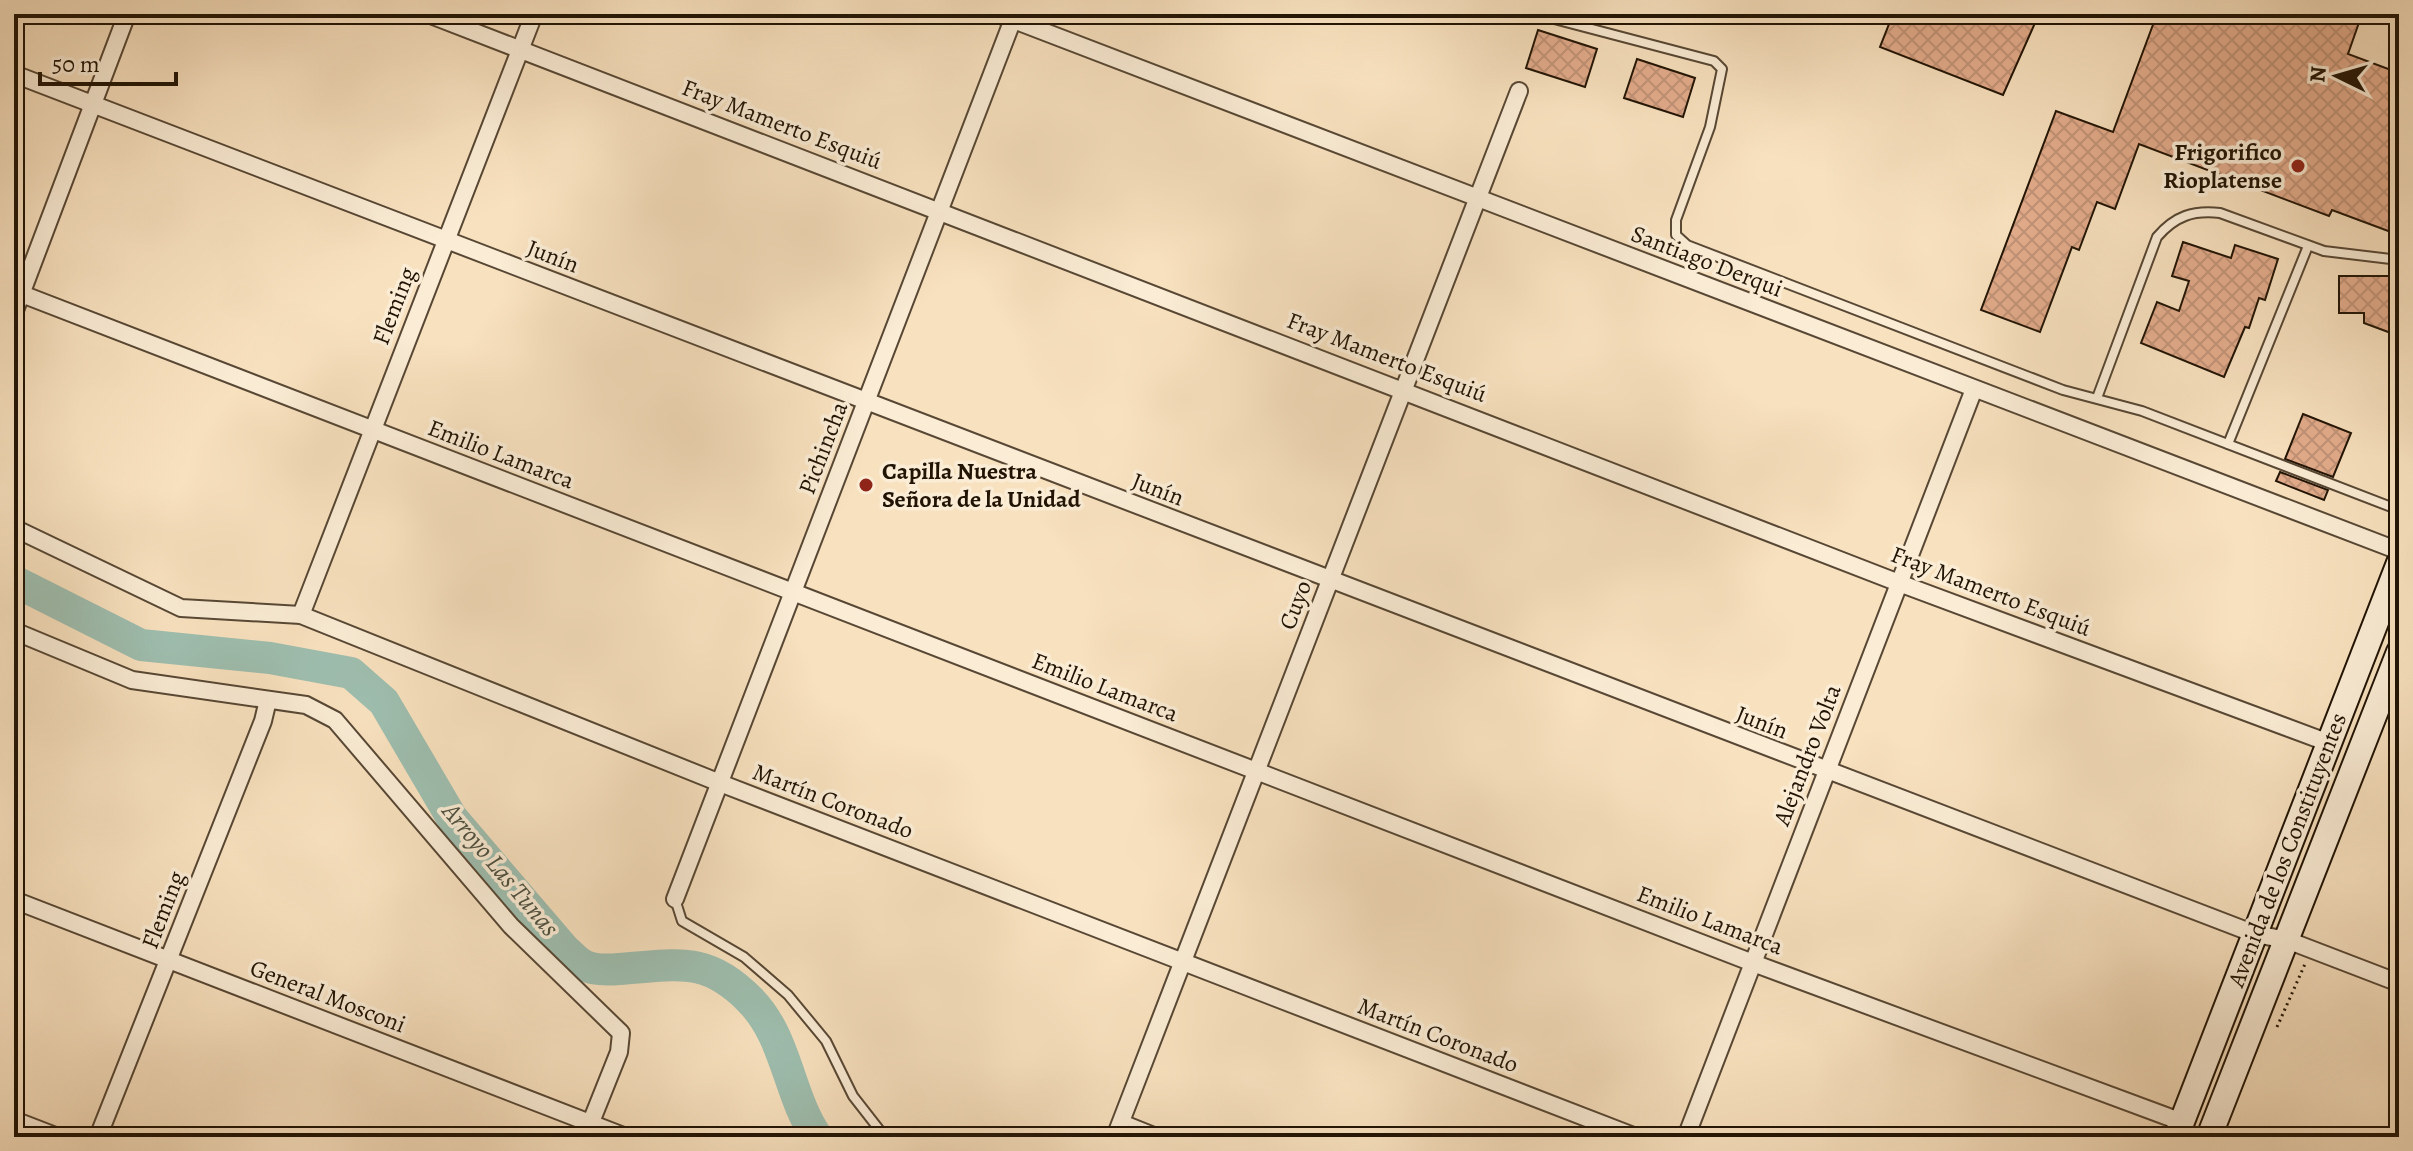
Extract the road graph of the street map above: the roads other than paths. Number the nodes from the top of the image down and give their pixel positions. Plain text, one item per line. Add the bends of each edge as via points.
1 (127, 14) edge
2 (428, 14) edge
3 (534, 14) edge
4 (1535, 14) edge
5 (1009, 16) edge
6 (520, 49) junction
7 (14, 74) edge
8 (1519, 91) dead end
9 (92, 105) junction
10 (1478, 199) junction
11 (940, 211) junction
12 (445, 241) junction
13 (2308, 246) junction
14 (2399, 260) edge
15 (17, 293) edge
16 (14, 313) edge
17 (1404, 389) junction
18 (1974, 389) junction
19 (2097, 398) junction
20 (866, 403) junction
21 (372, 430) junction
22 (2228, 444) junction
23 (2399, 510) edge
24 (14, 528) edge
25 (2399, 551) edge
26 (2399, 563) edge
27 (1330, 581) junction
28 (1899, 583) junction
29 (794, 592) junction
30 (301, 615) junction
31 (14, 631) edge
32 (2399, 652) edge
33 (268, 700) junction
34 (2329, 743) junction
35 (1257, 771) junction
36 (1826, 772) junction
37 (720, 783) junction
38 (675, 899) joint
39 (14, 900) edge
40 (2255, 934) junction
41 (2287, 940) junction
42 (169, 960) junction
43 (1183, 962) junction
44 (1753, 963) junction
45 (2399, 983) edge
46 (1122, 1119) junction
47 (14, 1120) edge
48 (587, 1130) edge
49 (2179, 1130) edge
50 (58, 1137) edge
51 (98, 1137) edge
52 (626, 1137) edge
53 (885, 1137) edge
54 (1115, 1137) edge
55 (1167, 1137) edge
56 (1636, 1137) edge
57 (1686, 1137) edge
58 (2209, 1137) edge

1 - 9 street
2 - 6 street, Fray Mamerto Esquiú
3 - 6 street, Fleming
4 - 19 lane via 1714,61 1722,69 1710,127 1676,220 1676,235 1687,245 2063,390
5 - 10 street, Santiago Derqui
5 - 11 street, Pichincha
6 - 11 street, Fray Mamerto Esquiú
6 - 12 street, Fleming
7 - 9 street, Junín
8 - 10 street, Cuyo
9 - 12 street, Junín
9 - 15 street
10 - 17 street, Cuyo
10 - 18 street, Santiago Derqui
11 - 17 street, Fray Mamerto Esquiú
11 - 20 street, Pichincha
12 - 20 street, Junín
12 - 21 street, Fleming
13 - 14 lane
13 - 19 lane via 2220,213 2203,211 2170,221 2157,237
13 - 22 lane
15 - 16 street
15 - 21 street, Emilio Lamarca
17 - 27 street, Cuyo
17 - 28 street, Fray Mamerto Esquiú
18 - 25 street, Santiago Derqui
18 - 28 street, Alejandro Volta
19 - 22 lane
20 - 27 street, Junín
20 - 29 street, Pichincha
21 - 29 street, Emilio Lamarca
21 - 30 street, Fleming
22 - 23 lane
24 - 30 street, Martín Coronado via 181,608
26 - 34 main road, Avenida de los Constituyentes
27 - 35 street, Cuyo
27 - 36 street, Junín
28 - 34 street, Fray Mamerto Esquiú
28 - 36 street, Alejandro Volta
29 - 35 street, Emilio Lamarca
29 - 37 street, Pichincha
30 - 37 street, Martín Coronado
31 - 33 street via 132,680
32 - 41 main road, Avenida de los Constituyentes
33 - 42 street, Fleming
33 - 48 street via 306,705 335,720 511,926 621,1033 619,1052
34 - 40 main road, Avenida de los Constituyentes
35 - 43 street, Cuyo
35 - 44 street, Emilio Lamarca
36 - 40 street, Junín
36 - 44 street, Alejandro Volta
37 - 38 street, Pichincha
37 - 43 street, Martín Coronado
38 - 53 lane via 682,921 744,957 807,1017 826,1041 853,1096
39 - 42 street, General Mosconi
40 - 41 street, Junín
40 - 49 main road, Avenida de los Constituyentes
41 - 45 street, Junín
41 - 58 main road, Avenida de los Constituyentes
42 - 48 street, General Mosconi
42 - 51 street, Fleming
43 - 46 street, Cuyo
43 - 56 street, Martín Coronado
44 - 49 street, Emilio Lamarca
44 - 57 street, Alejandro Volta
46 - 54 street, Cuyo
46 - 55 lane
47 - 50 street
48 - 52 street, General Mosconi

